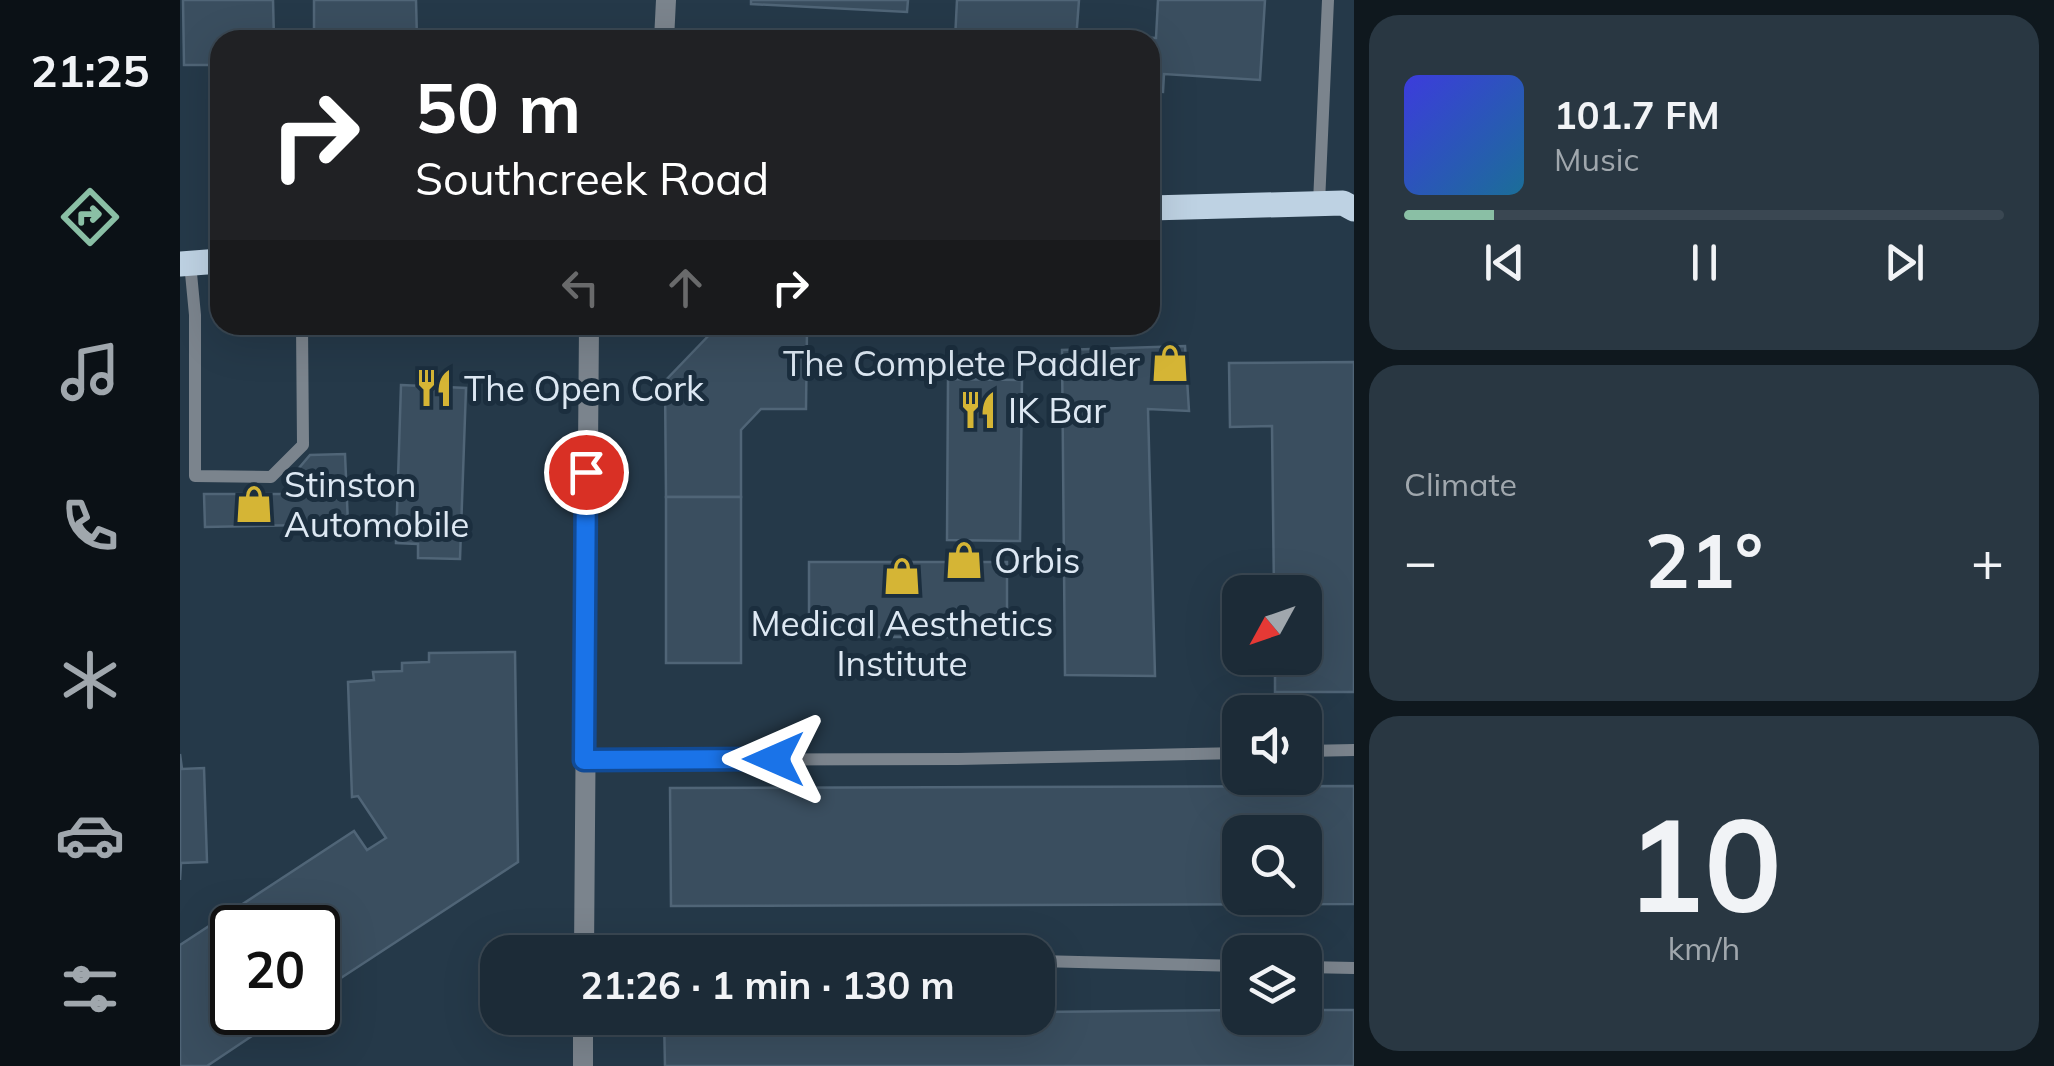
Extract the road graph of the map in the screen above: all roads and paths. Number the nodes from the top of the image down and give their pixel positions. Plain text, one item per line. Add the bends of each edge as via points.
1 (666, 0) edge
2 (1328, 0) edge
3 (664, 30) edge
4 (1343, 202) edge
5 (1160, 208) edge
6 (210, 262) edge
7 (185, 264) edge
8 (302, 335) edge
9 (589, 335) edge
10 (1354, 750) edge
11 (1322, 751) edge
12 (1222, 753) edge
13 (584, 760) junction
14 (584, 935) edge
15 (1055, 961) edge
16 (1222, 966) edge
17 (1322, 967) edge
18 (1354, 968) edge
19 (583, 1035) edge
20 (583, 1066) edge

1 - 3 street
2 - 4 lane
4 - 5 main road
6 - 7 main road
7 - 8 lane via 195,314 196,476 272,477 303,445
9 - 13 street
10 - 11 lane
12 - 13 lane
13 - 14 street
15 - 16 lane
17 - 18 lane
19 - 20 street

